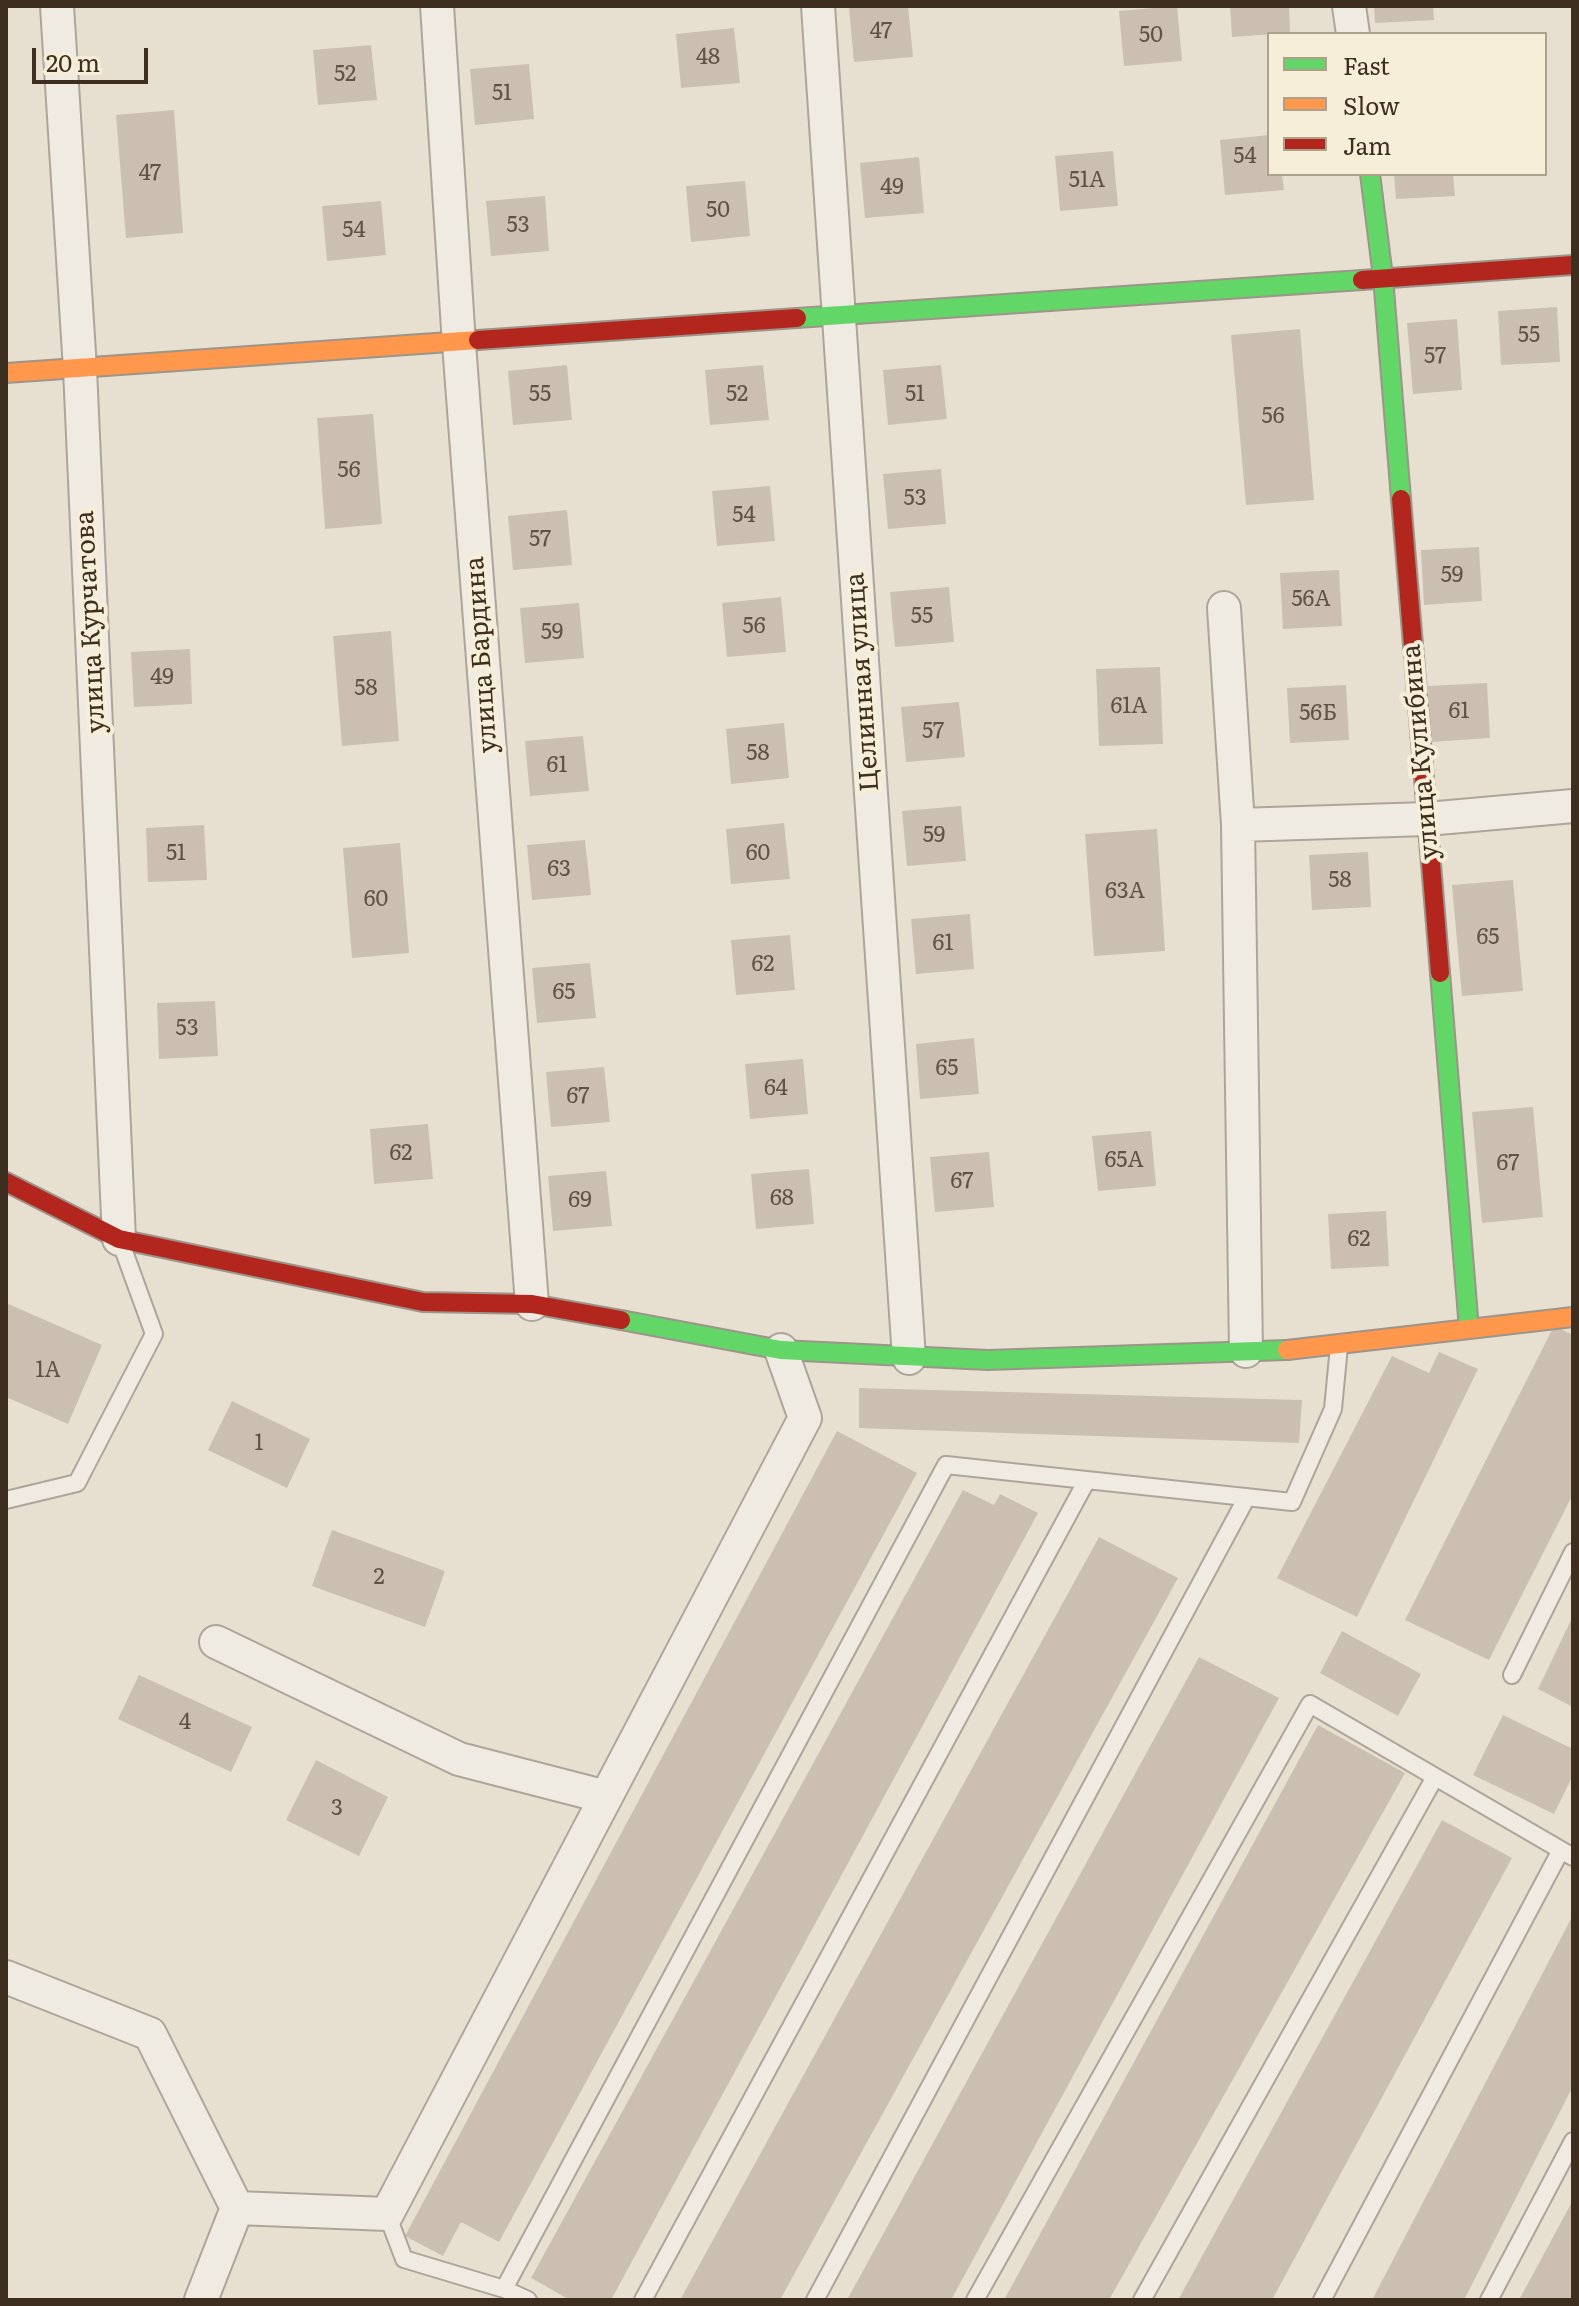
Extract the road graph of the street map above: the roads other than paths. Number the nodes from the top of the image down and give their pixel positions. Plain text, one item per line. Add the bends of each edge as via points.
1 (57, 6) edge
2 (437, 6) edge
3 (818, 6) edge
4 (1349, 6) edge
5 (1353, 32) edge
6 (1370, 176) edge
7 (1573, 265) edge
8 (1383, 277) junction
9 (838, 317) junction
10 (459, 344) junction
11 (80, 369) junction
12 (6, 373) edge
13 (1224, 608) dead end
14 (1573, 806) edge
15 (1427, 819) junction
16 (1238, 825) junction
17 (6, 1182) edge
18 (119, 1239) junction
19 (532, 1304) junction
20 (1573, 1317) edge
21 (1469, 1329) junction
22 (1340, 1345) junction
23 (781, 1350) junction
24 (1246, 1351) junction
25 (909, 1358) junction
26 (1087, 1480) junction
27 (1247, 1497) junction
28 (6, 1500) edge
29 (1573, 1552) edge
30 (216, 1642) dead end
31 (1512, 1675) dead end
32 (1435, 1777) junction
33 (606, 1797) junction
34 (1567, 1853) edge
35 (6, 1977) edge
36 (1573, 2141) edge
37 (237, 2208) junction
38 (387, 2214) junction
39 (504, 2289) junction
40 (201, 2300) edge
41 (528, 2300) edge
42 (643, 2300) edge
43 (815, 2300) edge
44 (975, 2300) edge
45 (1142, 2300) edge
46 (1322, 2300) edge
47 (1489, 2300) edge

1 - 11 street, улица Курчатова
2 - 10 street, улица Бардина
3 - 9 street, Целинная улица
4 - 5 street
6 - 8 street, улица Кулибина
7 - 8 street
8 - 9 street
8 - 15 street, улица Кулибина
9 - 10 street
9 - 25 street, Целинная улица
10 - 11 street
10 - 19 street, улица Бардина
11 - 12 street
11 - 18 street, улица Курчатова
13 - 16 street
14 - 15 street
15 - 16 street
15 - 21 street, улица Кулибина
16 - 24 street
17 - 18 street
18 - 19 street via 423,1302
18 - 28 lane via 154,1334 77,1483
19 - 23 street
20 - 21 street
21 - 22 street
22 - 24 street
22 - 27 lane via 1333,1409 1292,1502
23 - 25 street
23 - 33 street via 805,1418
24 - 25 street
26 - 27 lane
26 - 39 lane via 946,1465
26 - 42 lane
27 - 43 lane
29 - 31 lane
30 - 33 street via 459,1759
32 - 34 lane
32 - 44 lane via 1310,1704
32 - 45 lane
33 - 38 street
34 - 46 lane
35 - 37 street via 150,2034
36 - 47 lane
37 - 38 street
37 - 40 street
38 - 39 lane via 404,2259
39 - 41 lane

